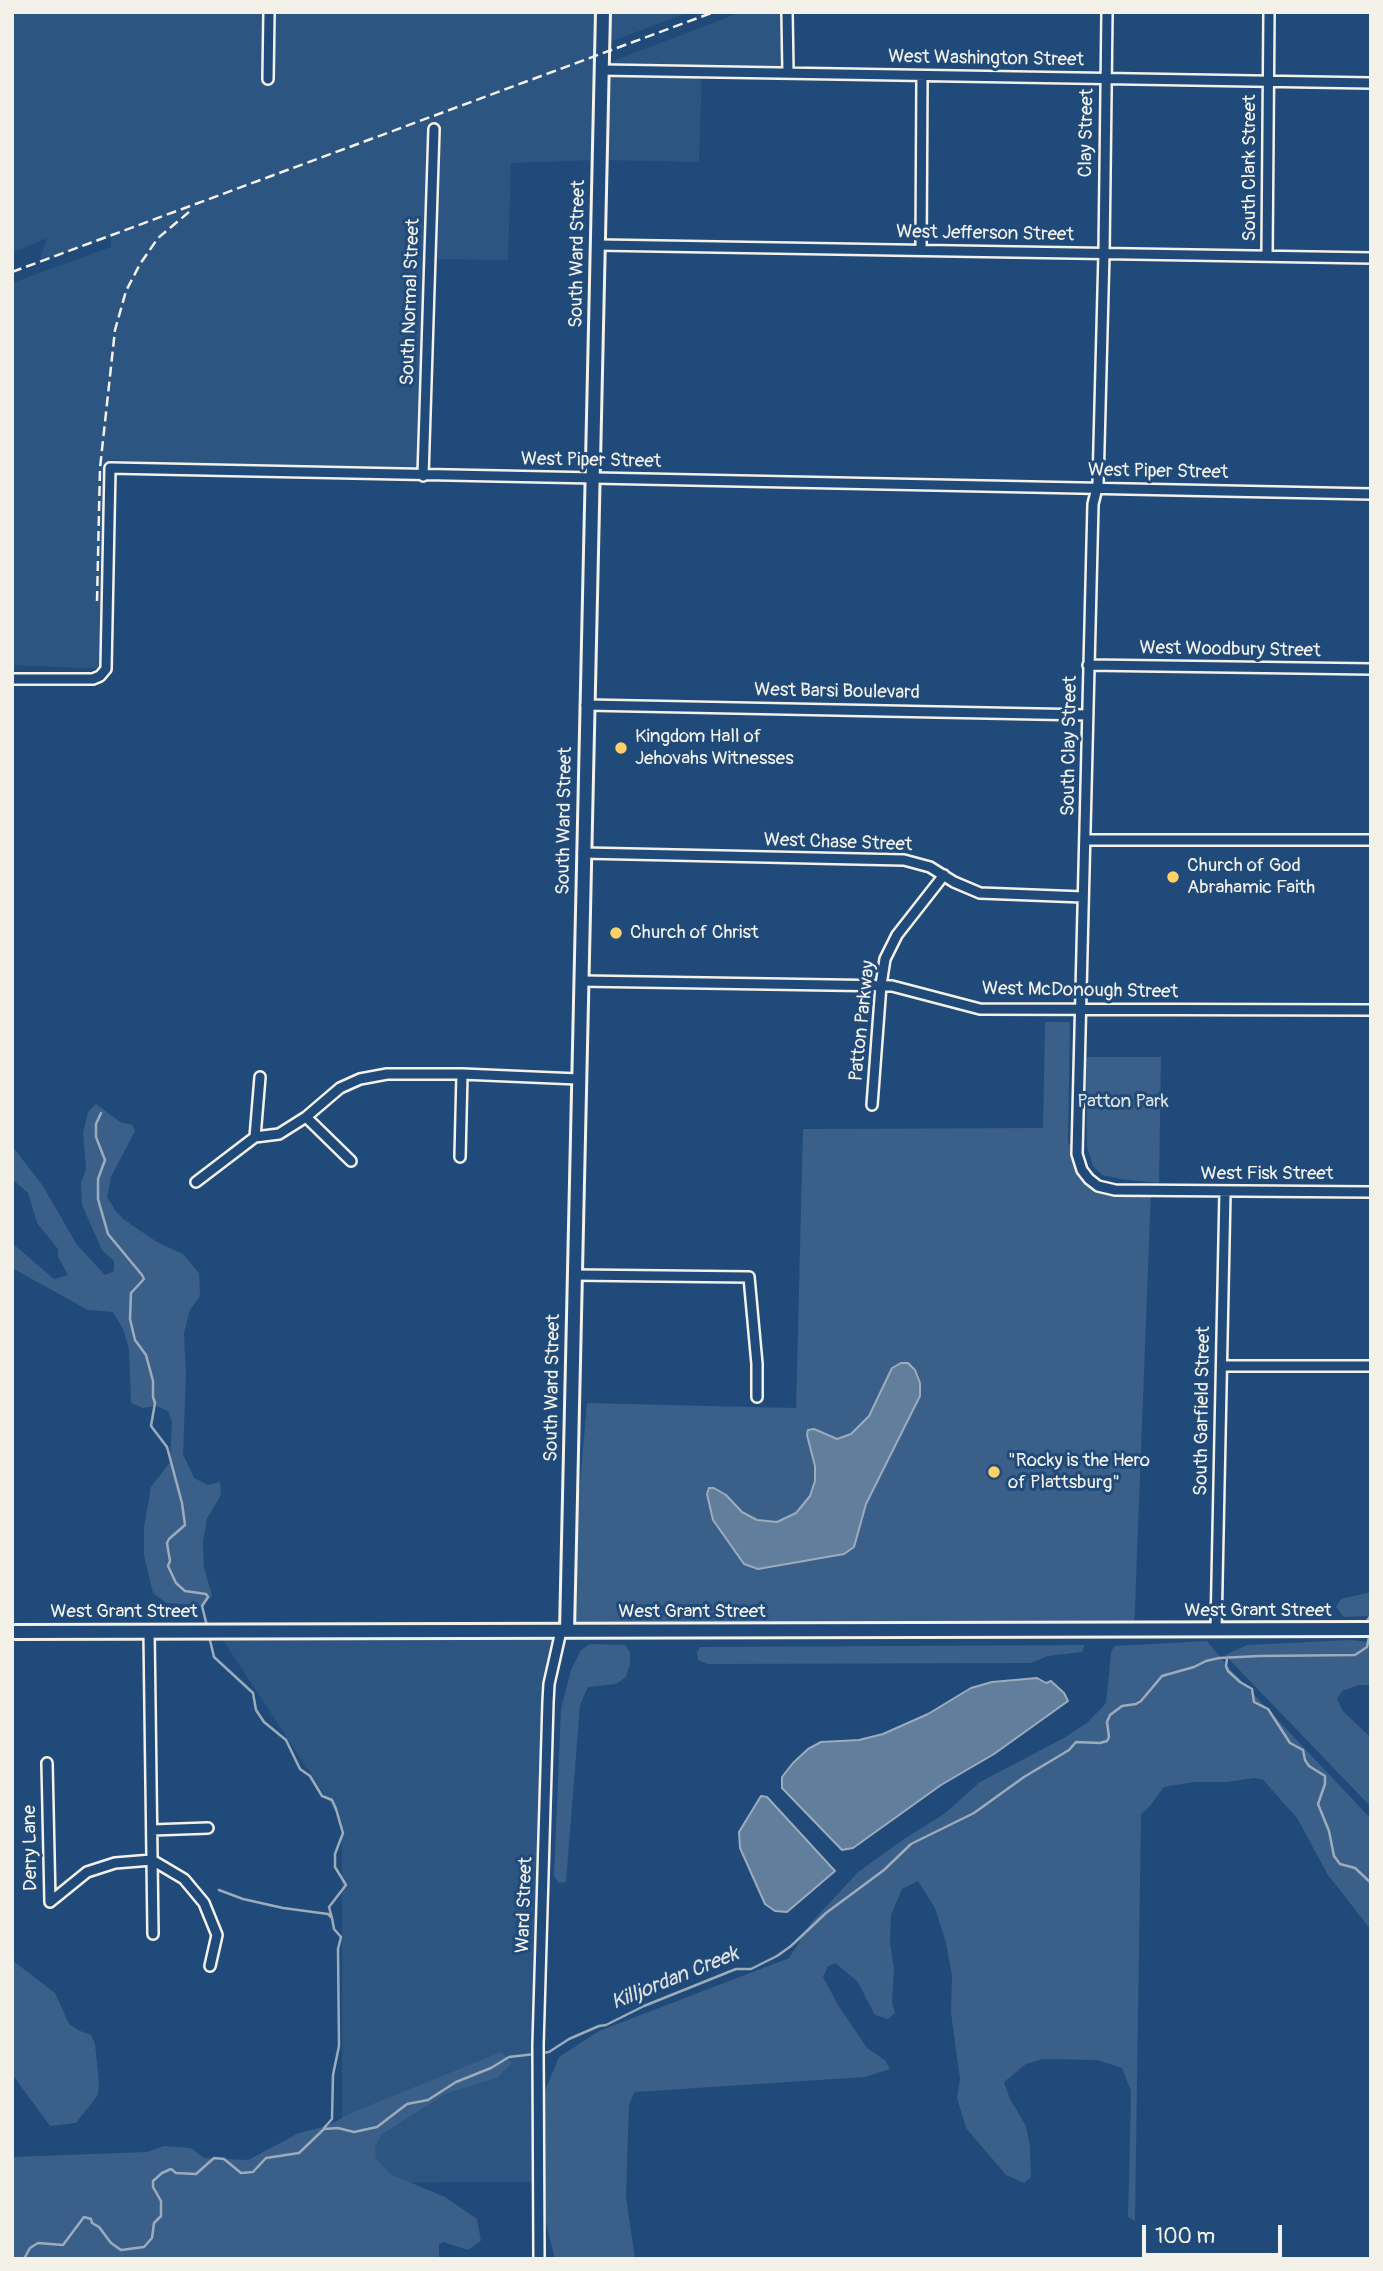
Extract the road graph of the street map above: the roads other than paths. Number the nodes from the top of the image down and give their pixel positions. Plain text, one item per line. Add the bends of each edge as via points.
1 (269, 12) edge
2 (603, 12) edge
3 (787, 12) edge
4 (1107, 12) edge
5 (1269, 12) edge
6 (601, 70) junction
7 (788, 73) junction
8 (922, 76) junction
9 (268, 79) dead end
10 (1105, 79) junction
11 (1267, 82) junction
12 (1371, 83) edge
13 (434, 129) dead end
14 (598, 245) junction
15 (921, 250) junction
16 (1104, 253) junction
17 (1267, 256) junction
18 (1371, 258) edge
19 (423, 475) junction
20 (593, 478) junction
21 (1097, 488) junction
22 (1371, 494) edge
23 (1088, 664) junction
24 (1371, 669) edge
25 (12, 679) edge
26 (586, 705) junction
27 (1087, 715) junction
28 (1086, 840) junction
29 (1371, 840) edge
30 (583, 853) junction
31 (944, 875) junction
32 (1083, 897) junction
33 (581, 981) junction
34 (881, 985) junction
35 (1079, 1009) junction
36 (1371, 1010) edge
37 (462, 1074) junction
38 (260, 1077) dead end
39 (578, 1079) junction
40 (872, 1105) dead end
41 (306, 1117) junction
42 (254, 1137) junction
43 (460, 1157) dead end
44 (351, 1161) dead end
45 (196, 1182) dead end
46 (1143, 1191) joint
47 (1225, 1192) junction
48 (1371, 1192) edge
49 (574, 1275) junction
50 (1223, 1366) junction
51 (1371, 1366) edge
52 (757, 1397) dead end
53 (1371, 1629) edge
54 (1216, 1630) junction
55 (149, 1631) junction
56 (564, 1631) junction
57 (12, 1632) edge
58 (47, 1763) dead end
59 (208, 1828) dead end
60 (152, 1830) junction
61 (152, 1860) junction
62 (153, 1934) dead end
63 (210, 1966) dead end
64 (539, 2259) edge

1 - 9 street
2 - 6 street, South Ward Street
3 - 7 street
4 - 10 street, Clay Street
5 - 11 street, South Clark Street
6 - 7 street, West Washington Street
6 - 14 street, South Ward Street
7 - 8 street, West Washington Street
8 - 10 street, West Washington Street
8 - 15 street
10 - 11 street, West Washington Street
10 - 16 street, Clay Street
11 - 12 street, West Washington Street
11 - 17 street, South Clark Street
13 - 19 street, South Normal Street
14 - 15 street, West Jefferson Street
14 - 20 street, South Ward Street
15 - 16 street, West Jefferson Street
16 - 17 street, West Jefferson Street
16 - 21 street, South Clay Street
17 - 18 street, West Jefferson Street
19 - 20 street, West Piper Street
19 - 25 street, West Piper Street via 110,468 106,669 93,679
20 - 21 street, West Piper Street
20 - 26 street, South Ward Street
21 - 22 street, West Piper Street
21 - 23 street, South Clay Street
23 - 24 street, West Woodbury Street
23 - 27 street, South Clay Street
26 - 27 street, West Barsi Boulevard
26 - 30 street, South Ward Street
27 - 28 street, South Clay Street
28 - 29 street
28 - 32 street, South Clay Street
30 - 31 street, West Chase Street via 904,860
30 - 33 street, South Ward Street
31 - 32 street, West Chase Street via 979,893
31 - 34 street, Patton Parkway via 890,947
32 - 35 street, South Clay Street
33 - 34 street, West McDonough Street
33 - 39 street, South Ward Street
34 - 35 street, West McDonough Street via 980,1009
34 - 40 street, Patton Parkway
35 - 36 street, West McDonough Street
35 - 46 street, South Clay Street via 1079,1164 1098,1186
37 - 39 street
37 - 41 street via 387,1074 360,1079 340,1088
37 - 43 street
38 - 42 street
39 - 49 street, South Ward Street
41 - 42 street via 279,1134
41 - 44 street
42 - 45 street
46 - 47 street, West Fisk Street
47 - 48 street, West Fisk Street
47 - 50 street, South Garfield Street
49 - 52 street via 749,1277
49 - 56 street, South Ward Street
50 - 51 street
50 - 54 street, South Garfield Street
53 - 54 street, West Grant Street
54 - 56 street, West Grant Street
55 - 56 street, West Grant Street
55 - 57 street, West Grant Street
55 - 60 street
56 - 64 street, Ward Street via 549,1684 538,2045
58 - 61 street, Derry Lane via 50,1902 87,1872 116,1863
59 - 60 street
60 - 61 street
61 - 62 street
61 - 63 street via 184,1879 204,1903 217,1935

